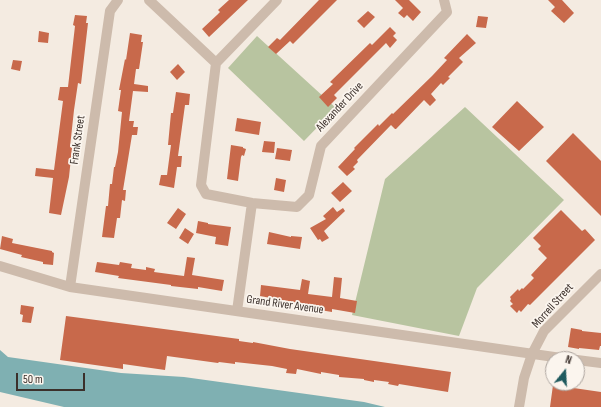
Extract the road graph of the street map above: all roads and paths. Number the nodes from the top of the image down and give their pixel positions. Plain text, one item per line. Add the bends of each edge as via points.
1 (118, 0) edge
2 (150, 0) edge
3 (277, 0) edge
4 (444, 0) edge
5 (216, 63) junction
6 (252, 203) junction
7 (0, 266) edge
8 (601, 274) edge
9 (70, 287) junction
10 (237, 311) junction
11 (532, 354) junction
12 (545, 356) edge
13 (585, 361) edge
14 (601, 363) edge
15 (519, 407) edge

1 - 9 street, Frank Street via 110,11
2 - 5 street
3 - 5 street
4 - 6 street, Alexander Drive via 448,12 321,146 309,195 298,207
5 - 6 street, Alexander Drive via 201,185 206,194
6 - 10 street
7 - 9 street, Grand River Avenue
8 - 11 street, Morrell Street via 544,331
9 - 10 street, Grand River Avenue
10 - 11 street, Grand River Avenue
11 - 12 street, Grand River Avenue
11 - 15 street, Morrell Street via 524,378
13 - 14 street

